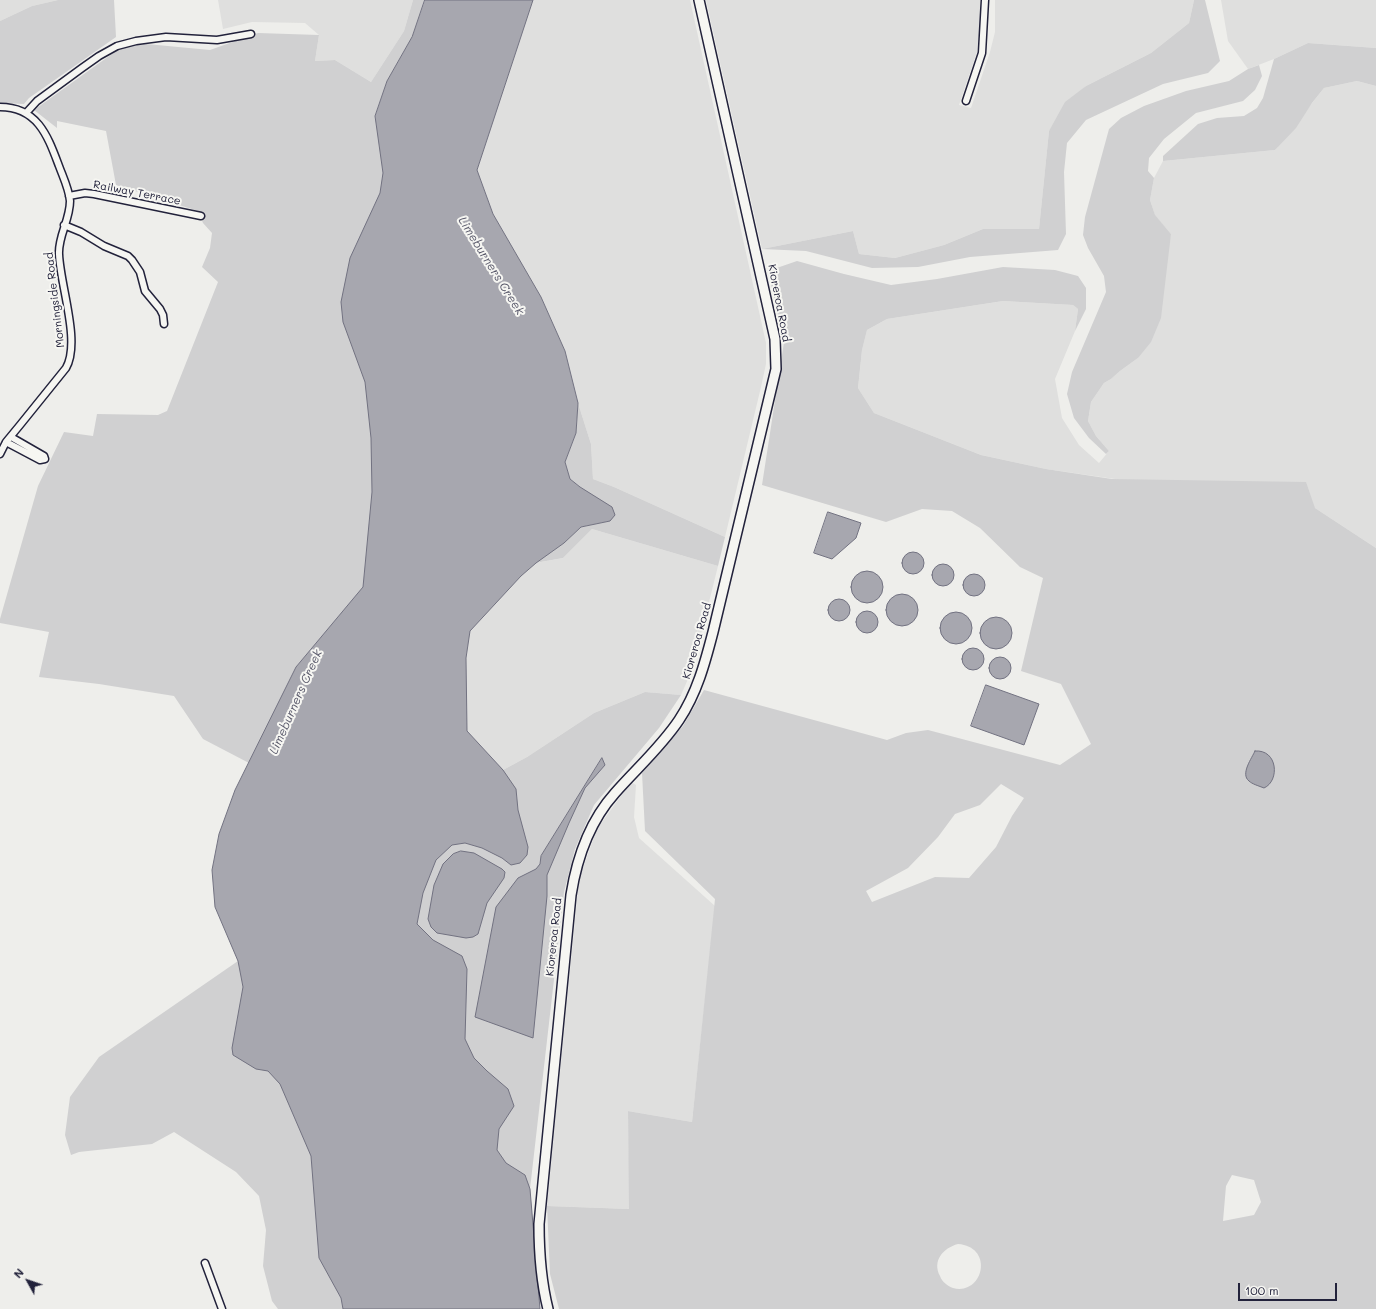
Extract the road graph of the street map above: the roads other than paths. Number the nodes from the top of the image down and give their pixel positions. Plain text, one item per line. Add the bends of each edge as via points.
1 (699, 0) edge
2 (985, 0) edge
3 (251, 34) dead end
4 (966, 101) dead end
5 (0, 107) edge
6 (26, 113) junction
7 (69, 196) junction
8 (201, 216) dead end
9 (64, 225) junction
10 (164, 324) dead end
11 (8, 440) junction
12 (0, 454) edge
13 (205, 1263) dead end
14 (222, 1309) edge
15 (548, 1309) edge

1 - 15 main road, Kioreroa Road via 776,339 776,369 703,672 691,701 678,722 602,810 586,838 575,869 539,1224 540,1267
2 - 4 street via 982,53
3 - 6 street via 217,40 166,37 117,46 69,77 37,101
5 - 6 street, Morningside Road
6 - 7 street, Morningside Road via 47,135
7 - 8 street, Railway Terrace via 94,194
7 - 9 street, Morningside Road via 69,208
9 - 10 street via 128,256 140,272 145,291 160,309
9 - 11 street, Morningside Road via 59,254 71,334 70,362
11 - 11 street via 44,456 45,459 40,460
11 - 12 street, Morningside Road
13 - 14 street

